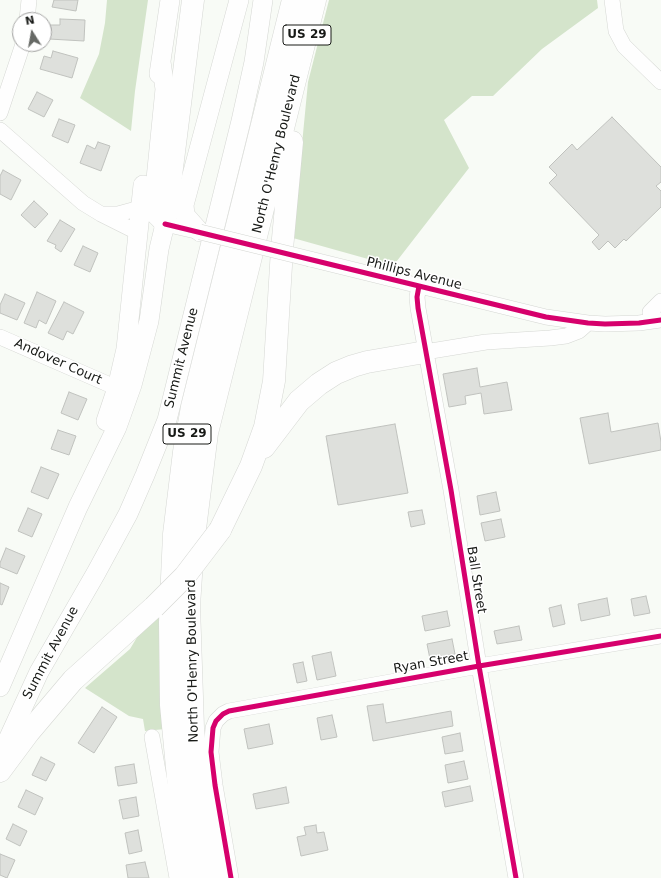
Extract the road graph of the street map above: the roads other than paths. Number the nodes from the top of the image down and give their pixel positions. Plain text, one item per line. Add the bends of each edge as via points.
1 (29, 0) edge
2 (170, 0) edge
3 (193, 0) edge
4 (239, 0) edge
5 (262, 0) edge
6 (292, 0) edge
7 (316, 0) edge
8 (612, 0) edge
9 (28, 12) edge
10 (20, 52) edge
11 (161, 62) junction
12 (298, 71) junction
13 (661, 82) edge
14 (0, 113) edge
15 (0, 130) edge
16 (140, 208) junction
17 (101, 214) junction
18 (165, 224) junction
19 (137, 232) junction
20 (200, 232) junction
21 (420, 286) junction
22 (661, 301) edge
23 (656, 321) edge
24 (588, 323) junction
25 (0, 337) edge
26 (426, 352) junction
27 (116, 388) junction
28 (251, 466) junction
29 (78, 507) junction
30 (661, 636) edge
31 (479, 666) junction
32 (0, 688) edge
33 (152, 737) dead end
34 (0, 757) edge
35 (0, 771) edge
36 (177, 878) edge
37 (193, 878) edge
38 (213, 878) edge
39 (231, 878) edge
40 (516, 878) edge

1 - 9 street
2 - 11 main road
3 - 18 highway
4 - 20 main road via 184,206 185,215
5 - 34 main road, Summit Avenue via 254,62 241,121 167,420 128,514 39,672
6 - 37 highway, North O'Henry Boulevard / US 29 via 192,407 174,534 170,622 171,705 180,799
7 - 12 highway, North O'Henry Boulevard / US 29
8 - 13 street via 616,31 624,46
10 - 14 street
11 - 16 main road
11 - 18 main road via 165,89 153,209
12 - 28 highway via 282,249 274,381 265,427
12 - 38 highway, North O'Henry Boulevard / US 29 via 207,433 193,545 189,606 193,728 199,795
15 - 17 street via 82,203
16 - 17 street via 118,214
16 - 19 main road
17 - 19 street
18 - 20 street, Phillips Avenue
18 - 29 main road via 159,248 149,321 132,384 117,427
19 - 27 main road via 126,349
20 - 21 street, Phillips Avenue, bridge
21 - 24 street, Phillips Avenue via 546,317
21 - 26 street, Ball Street via 418,308
22 - 23 street via 650,312
23 - 24 street, Phillips Avenue via 623,324
24 - 26 street via 579,331 566,336 486,342
25 - 27 street, Andover Court
26 - 28 highway via 352,366 318,384 299,401
26 - 31 street, Ball Street
27 - 29 main road
28 - 35 highway, bridge via 220,530 185,576 73,680
29 - 32 main road
30 - 31 street, Ryan Street
31 - 39 street, Ryan Street via 223,714 213,728 212,752
31 - 40 street, Ball Street
33 - 36 street

